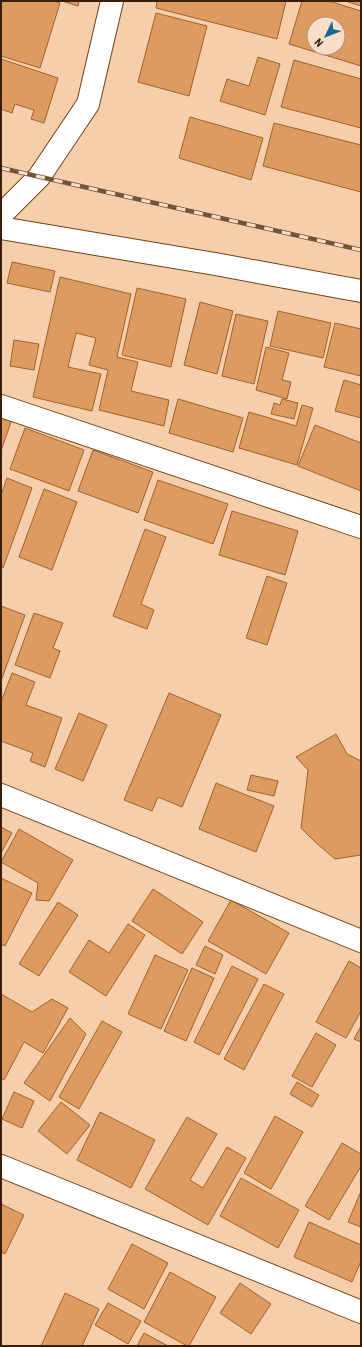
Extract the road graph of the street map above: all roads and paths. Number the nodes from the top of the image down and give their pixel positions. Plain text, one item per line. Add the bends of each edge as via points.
1 (112, 1) edge
2 (1, 215) edge
3 (1, 228) edge
4 (361, 291) edge
5 (1, 406) edge
6 (361, 527) edge
7 (1, 795) edge
8 (361, 941) edge
9 (1, 1166) edge
10 (361, 1312) edge

1 - 2 street via 88,104 39,177
3 - 4 street
5 - 6 street
7 - 8 street
9 - 10 street

